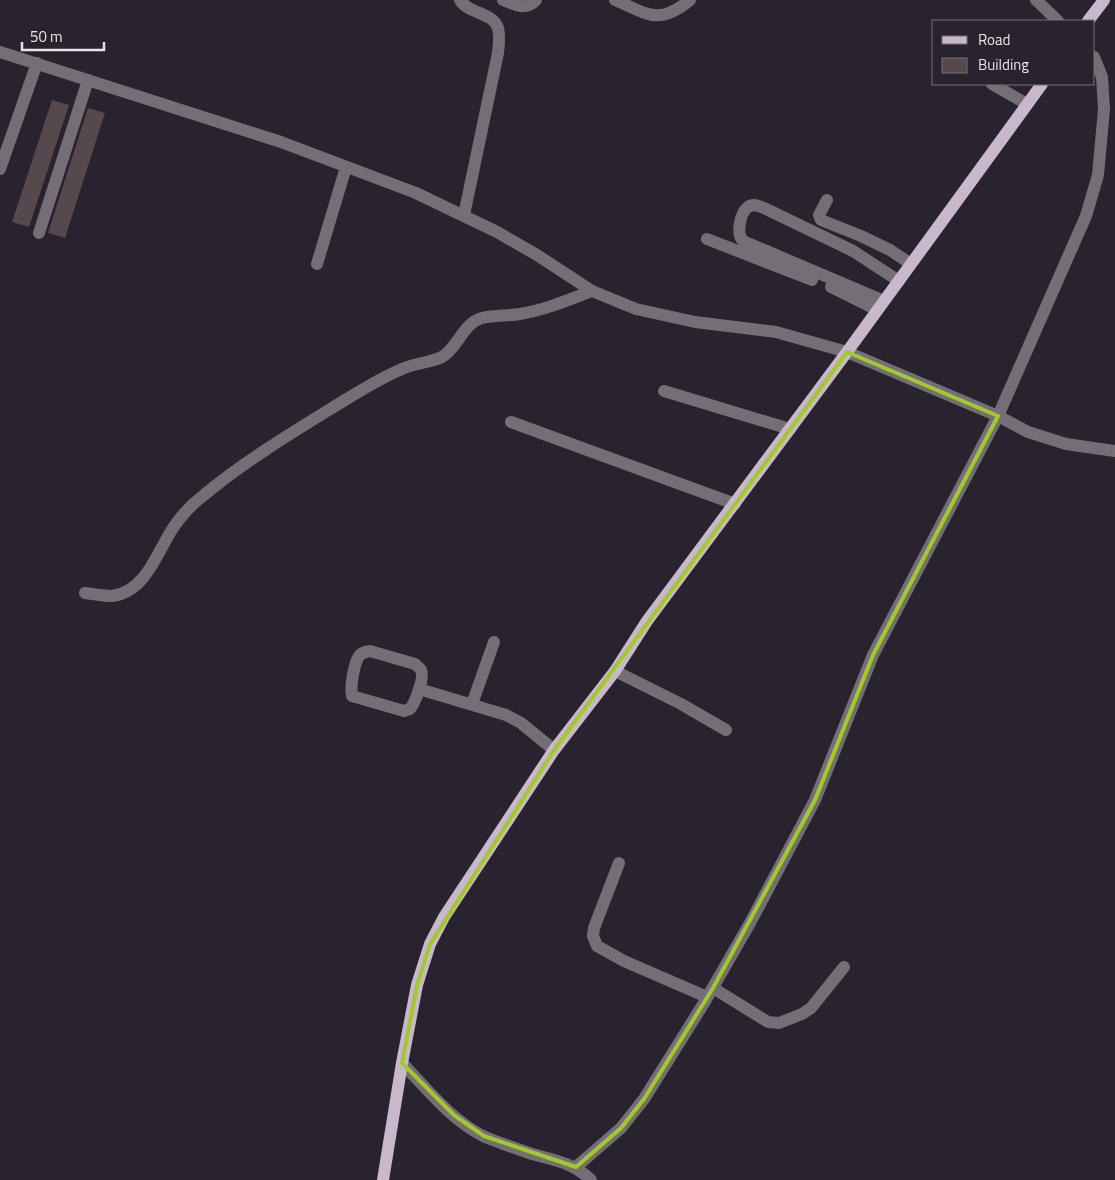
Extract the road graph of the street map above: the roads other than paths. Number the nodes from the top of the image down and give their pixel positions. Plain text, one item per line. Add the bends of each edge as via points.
1 (460, 0) edge
2 (503, 0) edge
3 (536, 0) edge
4 (615, 0) edge
5 (690, 0) edge
6 (1036, 0) edge
7 (1104, 0) edge
8 (1057, 20) edge
9 (1089, 20) edge
10 (0, 52) edge
11 (1095, 60) edge
12 (37, 63) junction
13 (88, 80) junction
14 (994, 85) edge
15 (1041, 85) edge
16 (1027, 104) junction
17 (346, 167) junction
18 (0, 169) edge
19 (827, 200) dead end
20 (464, 215) junction
21 (40, 233) dead end
22 (707, 239) dead end
23 (317, 264) dead end
24 (911, 264) junction
25 (899, 281) junction
26 (592, 291) junction
27 (880, 306) junction
28 (847, 352) junction
29 (664, 391) dead end
30 (998, 416) junction
31 (511, 422) dead end
32 (790, 430) junction
33 (1115, 451) edge
34 (735, 504) junction
35 (85, 594) dead end
36 (494, 642) dead end
37 (615, 671) junction
38 (419, 689) junction
39 (472, 704) junction
40 (726, 730) dead end
41 (554, 750) junction
42 (620, 863) dead end
43 (844, 967) dead end
44 (710, 992) junction
45 (402, 1064) junction
46 (576, 1168) junction
47 (383, 1180) edge
48 (591, 1180) edge

1 - 20 street via 465,7 493,20 499,36
2 - 3 street via 522,7
4 - 5 street via 648,15 658,16 678,10
6 - 8 street
7 - 9 main road
10 - 12 street
11 - 30 street via 1102,77 1104,110 1098,176 1083,224
12 - 13 street
12 - 18 street
13 - 17 street via 281,142
13 - 21 street
14 - 16 street
15 - 16 main road
16 - 24 main road
17 - 20 street
17 - 23 street
19 - 24 street via 819,215 821,220 884,247
20 - 26 street
22 - 27 street
24 - 25 main road
25 - 27 main road
25 - 27 street via 852,251 764,208 756,205 746,208 738,231 743,241
26 - 28 street via 636,309 696,322 776,332
26 - 35 street via 547,308 481,318 443,356 401,369 360,391 225,478 197,500 173,528 152,566 135,586 111,596
27 - 28 main road
28 - 30 street
28 - 32 main road
29 - 32 street
30 - 33 street via 1028,432 1066,444
30 - 44 street via 874,655 815,800
31 - 34 street
32 - 34 main road
34 - 37 main road via 647,621
36 - 39 street
37 - 40 street
37 - 41 main road
38 - 38 street via 413,705 404,711 352,696 359,656 370,651 415,664 421,668 422,674
38 - 39 street
39 - 41 street via 506,715
41 - 45 main road via 444,917 430,944 417,985
42 - 44 street via 594,928 597,946 624,961
43 - 44 street via 811,1008 780,1023 768,1022
44 - 46 street via 631,1116
45 - 46 street via 473,1130 498,1142
45 - 47 main road
46 - 48 street

